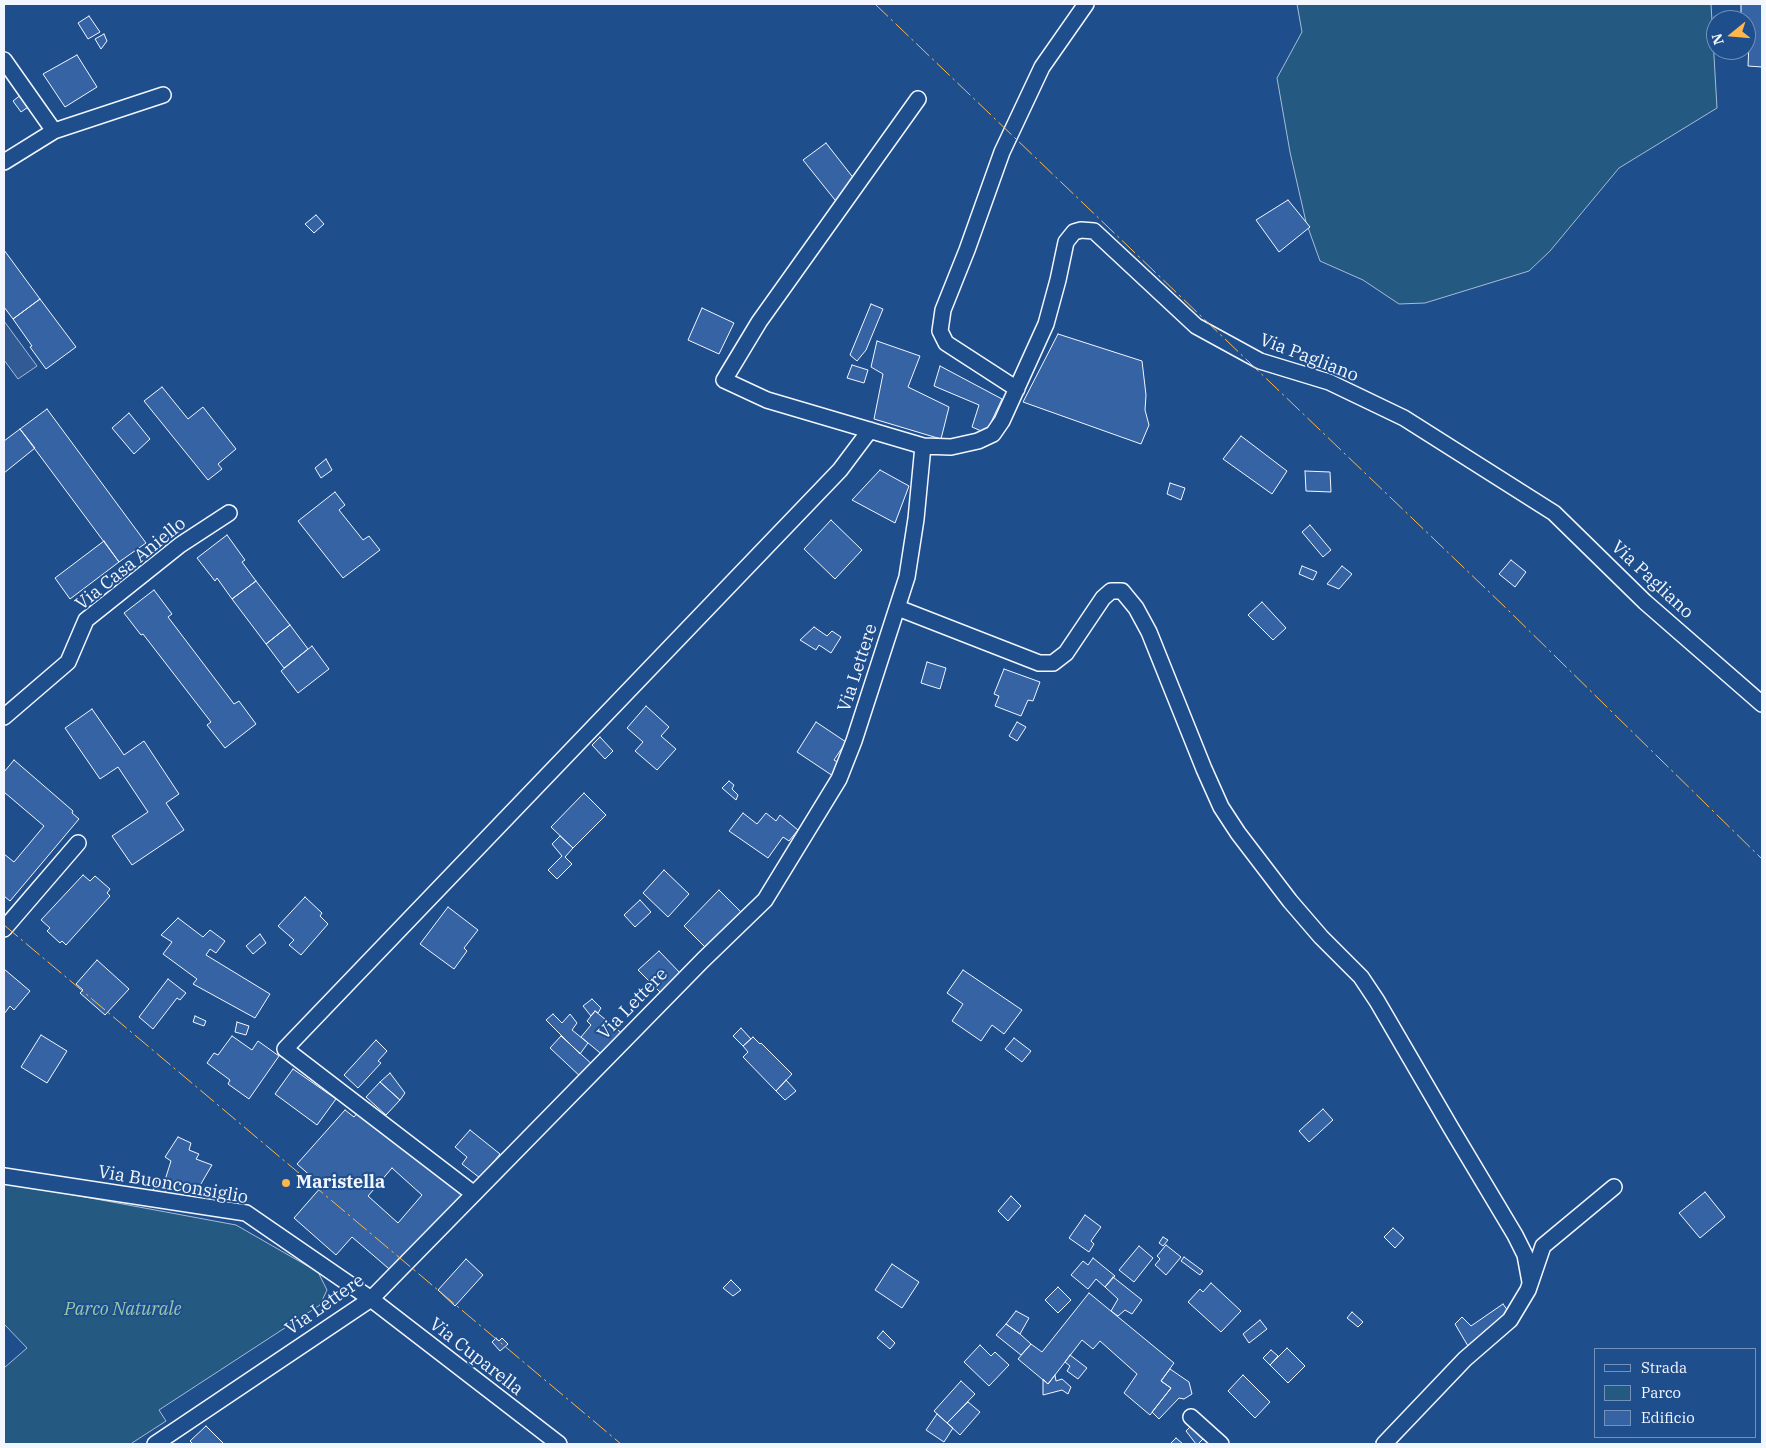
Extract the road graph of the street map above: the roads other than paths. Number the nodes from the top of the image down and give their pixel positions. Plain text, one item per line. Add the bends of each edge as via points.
1 (1086, 4) edge
2 (4, 60) edge
3 (163, 95) dead end
4 (918, 99) dead end
5 (54, 131) junction
6 (4, 162) edge
7 (1017, 390) junction
8 (870, 430) junction
9 (922, 446) junction
10 (229, 513) dead end
11 (898, 608) junction
12 (1762, 704) edge
13 (4, 717) edge
14 (78, 843) dead end
15 (4, 929) edge
16 (4, 1176) edge
17 (1614, 1187) dead end
18 (474, 1194) junction
19 (1530, 1282) junction
20 (371, 1299) junction
21 (1191, 1417) dead end
22 (155, 1444) edge
23 (559, 1444) edge
24 (1221, 1444) edge
25 (1384, 1444) edge

1 - 7 street via 1042,67 1002,152 943,310 940,331 946,343
2 - 5 street
3 - 5 street
4 - 8 street, Via Pagliano via 760,322 724,380 767,400
5 - 6 street
7 - 9 street, Via Pagliano via 993,434 951,447
7 - 12 street, Via Pagliano via 1046,324 1066,242 1074,232 1094,231 1196,326 1260,361 1329,382 1404,418 1554,513 1645,602
8 - 9 street, Via Pagliano
8 - 18 street via 840,470 285,1049
9 - 11 street, Via Lettere via 915,529
10 - 13 street, Via Casa Aniello via 180,545 86,620 68,662
11 - 18 street, Via Lettere via 839,779 765,900
11 - 19 street via 1038,663 1053,663 1066,653 1102,598 1111,591 1122,592 1150,632 1222,807 1290,901 1320,937 1361,977 1377,1000 1515,1235 1525,1255
14 - 15 street
16 - 20 street, Via Buonconsiglio via 246,1212
17 - 19 street via 1543,1246
18 - 20 street, Via Lettere
19 - 25 street via 1510,1320 1465,1360
20 - 22 street, Via Lettere
20 - 23 street, Via Cuparella
21 - 24 street

